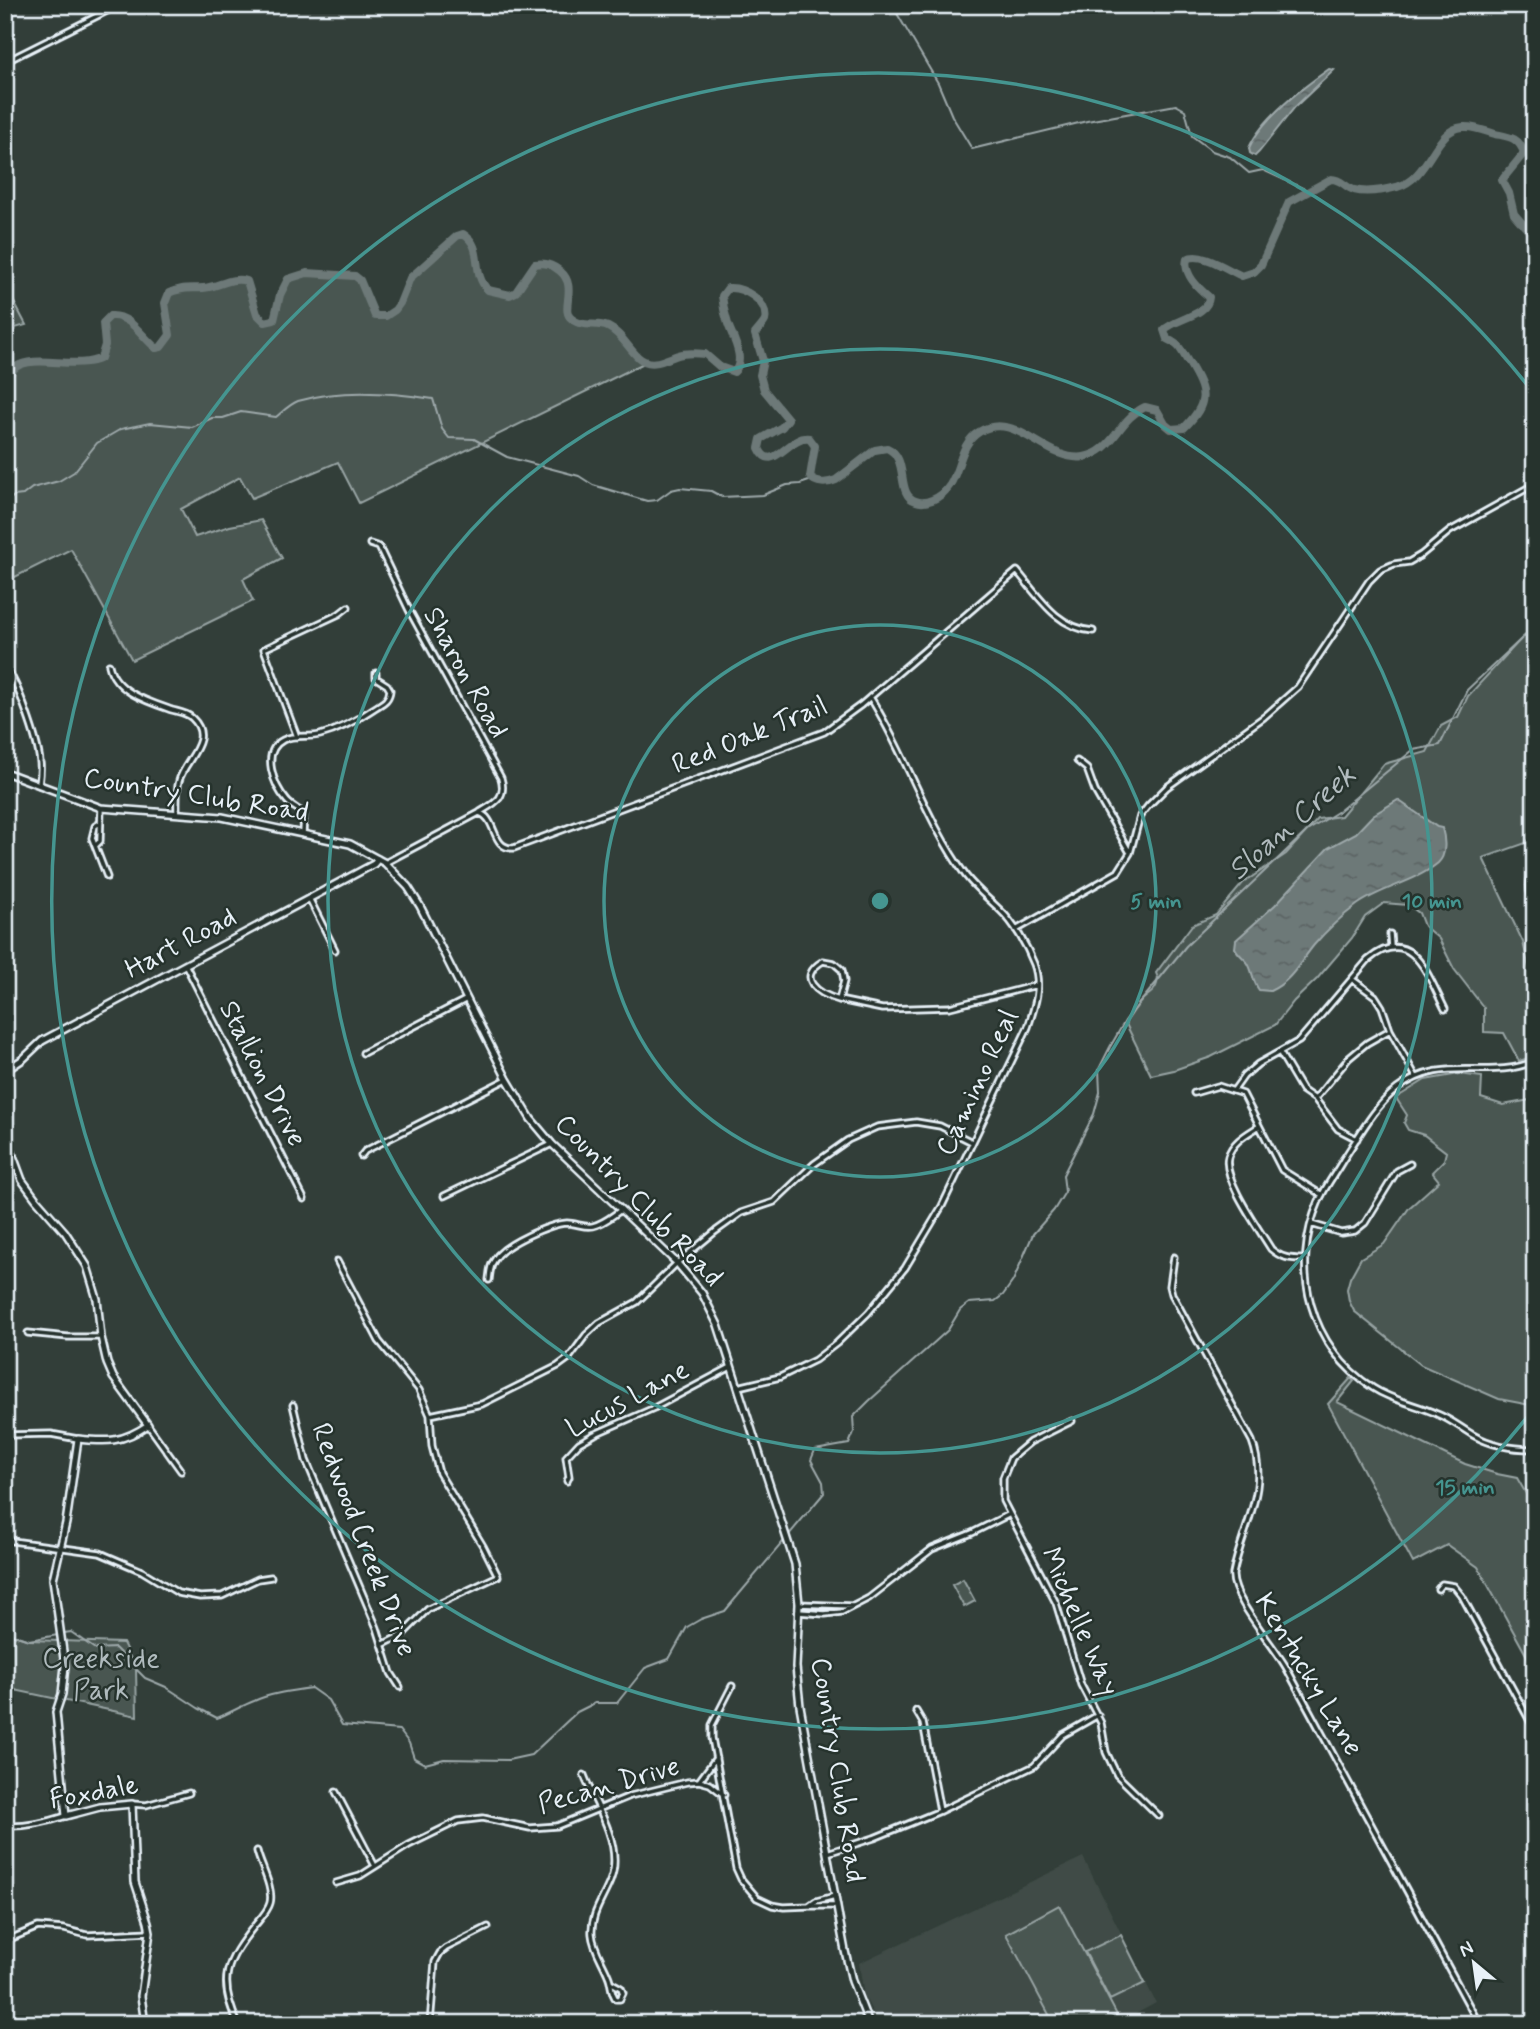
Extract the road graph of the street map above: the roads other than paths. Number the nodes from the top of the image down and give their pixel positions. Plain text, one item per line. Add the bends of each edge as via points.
1 (119, 5) edge
2 (5, 62) edge
3 (1535, 484) edge
4 (370, 544) dead end
5 (348, 607) dead end
6 (1093, 631) dead end
7 (109, 665) dead end
8 (5, 666) edge
9 (376, 673) dead end
10 (870, 697) junction
11 (297, 737) junction
12 (1077, 761) dead end
13 (5, 772) edge
14 (38, 785) junction
15 (101, 808) junction
16 (177, 813) junction
17 (475, 814) junction
18 (303, 832) junction
19 (1130, 853) junction
20 (378, 859) junction
21 (385, 863) junction
22 (1535, 869) edge
23 (1525, 874) dead end
24 (1530, 876) junction
25 (107, 877) dead end
26 (310, 900) junction
27 (1535, 906) edge
28 (1016, 930) junction
29 (1390, 934) dead end
30 (1391, 947) junction
31 (335, 950) dead end
32 (186, 965) junction
33 (1353, 979) junction
34 (1037, 985) junction
35 (467, 999) junction
36 (839, 1000) junction
37 (1445, 1009) dead end
38 (1390, 1030) junction
39 (363, 1053) dead end
40 (1280, 1053) junction
41 (1535, 1061) edge
42 (5, 1071) edge
43 (1416, 1077) junction
44 (507, 1079) junction
45 (1234, 1090) junction
46 (1194, 1093) dead end
47 (1315, 1098) junction
48 (1258, 1127) junction
49 (5, 1134) edge
50 (1357, 1139) junction
51 (972, 1142) junction
52 (552, 1144) junction
53 (361, 1156) dead end
54 (1410, 1164) dead end
55 (1322, 1195) junction
56 (444, 1196) dead end
57 (304, 1199) dead end
58 (621, 1210) junction
59 (1311, 1224) junction
60 (1174, 1256) dead end
61 (1304, 1259) junction
62 (337, 1261) dead end
63 (677, 1263) junction
64 (489, 1280) dead end
65 (28, 1333) dead end
66 (101, 1337) junction
67 (732, 1367) junction
68 (738, 1387) junction
69 (293, 1405) dead end
70 (430, 1415) junction
71 (1072, 1421) dead end
72 (148, 1425) junction
73 (5, 1434) edge
74 (78, 1438) junction
75 (1535, 1449) edge
76 (181, 1471) dead end
77 (567, 1481) dead end
78 (1008, 1515) junction
79 (5, 1540) edge
80 (59, 1547) junction
81 (271, 1577) dead end
82 (1438, 1589) dead end
83 (799, 1604) junction
84 (856, 1606) junction
85 (798, 1612) junction
86 (382, 1645) junction
87 (733, 1686) dead end
88 (400, 1687) dead end
89 (916, 1710) dead end
90 (1098, 1715) junction
91 (1535, 1730) edge
92 (716, 1758) junction
93 (584, 1775) dead end
94 (699, 1781) junction
95 (337, 1792) dead end
96 (189, 1793) dead end
97 (724, 1795) junction
98 (132, 1804) junction
99 (598, 1808) junction
100 (940, 1811) junction
101 (1159, 1815) dead end
102 (66, 1816) junction
103 (5, 1825) edge
104 (257, 1851) dead end
105 (827, 1853) junction
106 (375, 1866) junction
107 (336, 1883) dead end
108 (835, 1896) junction
109 (809, 1906) junction
110 (837, 1906) junction
111 (488, 1927) dead end
112 (149, 1932) junction
113 (5, 1941) edge
114 (612, 1983) junction
115 (145, 2024) edge
116 (238, 2024) edge
117 (430, 2024) edge
118 (869, 2024) edge
119 (1479, 2024) edge

1 - 2 street
3 - 19 street via 1450,531 1422,555 1380,570 1298,687 1159,793 1140,816
4 - 17 street, Sharon Road via 377,545 384,555 502,782 500,799
5 - 11 street via 264,649
6 - 10 street, Red Oak Trail via 1059,619 1017,571
7 - 16 street via 114,677 132,693 187,715 196,724 199,746 179,781
8 - 14 street via 38,751
9 - 11 street via 390,690 386,701 330,732
10 - 17 street, Red Oak Trail via 820,734 514,848 501,844 486,815
10 - 28 street, Camino Real via 960,866
11 - 18 street via 285,738 275,746 270,764 285,799 304,814
12 - 19 street via 1087,769
13 - 14 main road, Country Club Road
14 - 15 main road, Country Club Road
15 - 16 main road, Country Club Road
15 - 25 street via 92,838
16 - 18 main road, Country Club Road
17 - 21 street
18 - 20 main road, Country Club Road via 350,844
19 - 28 street via 1115,875
20 - 21 main road, Country Club Road
20 - 26 main road, Hart Road
21 - 35 main road, Country Club Road via 420,906
22 - 24 street
23 - 24 street
24 - 27 street
26 - 31 street
26 - 32 main road, Hart Road
28 - 34 street, Camino Real via 1034,965
29 - 30 street
30 - 33 street via 1368,960
30 - 37 street via 1417,956
32 - 42 main road, Hart Road via 43,1041
32 - 57 street, Stallion Drive
33 - 38 street via 1375,996
33 - 40 street via 1298,1041
34 - 36 street via 950,1007 881,1009
34 - 51 street, Camino Real via 1037,1002 1028,1027
35 - 39 street
35 - 44 main road, Country Club Road
36 - 36 street via 812,983 812,969 823,961 842,970
38 - 43 street
38 - 47 street via 1349,1058
40 - 45 street via 1258,1064
40 - 47 street via 1302,1090
41 - 43 street via 1504,1070 1458,1068
43 - 50 street via 1387,1098
44 - 52 main road, Country Club Road
44 - 53 street
45 - 46 street via 1218,1086
45 - 48 street via 1242,1094
47 - 50 street via 1338,1129
48 - 55 street via 1282,1170
48 - 61 street via 1235,1144 1227,1167 1271,1249 1287,1259
49 - 66 main road via 22,1180 87,1266
50 - 55 street
51 - 63 street via 940,1126 916,1122 864,1132 827,1154 774,1202 734,1217
51 - 68 street, Camino Real via 924,1238 868,1313 815,1360 780,1377
52 - 56 street
52 - 58 main road, Country Club Road
54 - 59 street via 1397,1171 1365,1223 1355,1231 1341,1234
55 - 59 street
58 - 63 main road, Country Club Road
58 - 64 street via 590,1227 568,1223 537,1232 498,1255
59 - 61 street
60 - 119 street, Kentucky Lane via 1172,1294 1258,1457 1256,1497 1233,1574 1237,1595 1282,1659
61 - 75 street via 1317,1323 1334,1352 1357,1376 1380,1392 1441,1415 1490,1443
62 - 70 street via 379,1341 419,1390
63 - 67 main road, Country Club Road via 710,1307
63 - 70 street via 637,1303 599,1323 558,1366 482,1404
65 - 66 street
66 - 72 main road via 113,1377
67 - 68 main road, Country Club Road
67 - 77 street, Lucus Lane via 579,1443 566,1457
68 - 83 main road, Country Club Road via 791,1551
69 - 86 street, Redwood Creek Drive via 306,1460
70 - 86 street via 439,1473 498,1576 428,1609 402,1635
71 - 78 street, Michelle Way via 1030,1442 1011,1458 1003,1478
72 - 74 main road via 113,1442
72 - 76 street
73 - 74 street
74 - 80 main road
78 - 84 street via 932,1549
78 - 90 street, Michelle Way via 1056,1603 1081,1685
79 - 80 street
80 - 81 street via 100,1553 178,1593 200,1597 222,1596
80 - 102 main road via 53,1579 62,1631 64,1686 56,1712
82 - 91 street via 1442,1584 1454,1586 1462,1596
83 - 84 street
83 - 85 main road, Country Club Road
84 - 85 street via 825,1614
85 - 105 main road, Country Club Road via 800,1706
86 - 88 street, Redwood Creek Drive
87 - 92 street via 712,1725
89 - 100 street via 923,1723
90 - 100 street via 1063,1735 1034,1766
90 - 101 street, Michelle Way via 1105,1752 1117,1775
92 - 94 street, Pecan Drive
92 - 97 street
93 - 99 street
94 - 97 street, Pecan Drive
94 - 99 street, Pecan Drive
95 - 106 street
96 - 98 street, Foxdale
97 - 109 street via 736,1868 747,1889 772,1905
98 - 102 main road, Foxdale
98 - 112 main road via 135,1882
99 - 106 street, Pecan Drive via 545,1828 483,1818 458,1821
99 - 114 street via 614,1861 592,1935
100 - 105 street
102 - 103 street, Foxdale via 46,1823
104 - 116 street via 271,1892 270,1903 233,1953 227,1971 226,1987
105 - 108 main road, Country Club Road
106 - 107 street, Pecan Drive
108 - 109 street
108 - 110 main road, Country Club Road
109 - 110 street
110 - 118 main road, Country Club Road via 852,1981
111 - 117 street via 440,1953 435,1962
112 - 113 street via 87,1936 38,1927
112 - 115 main road via 141,1996
114 - 114 street via 613,1997 620,1999 624,1993

